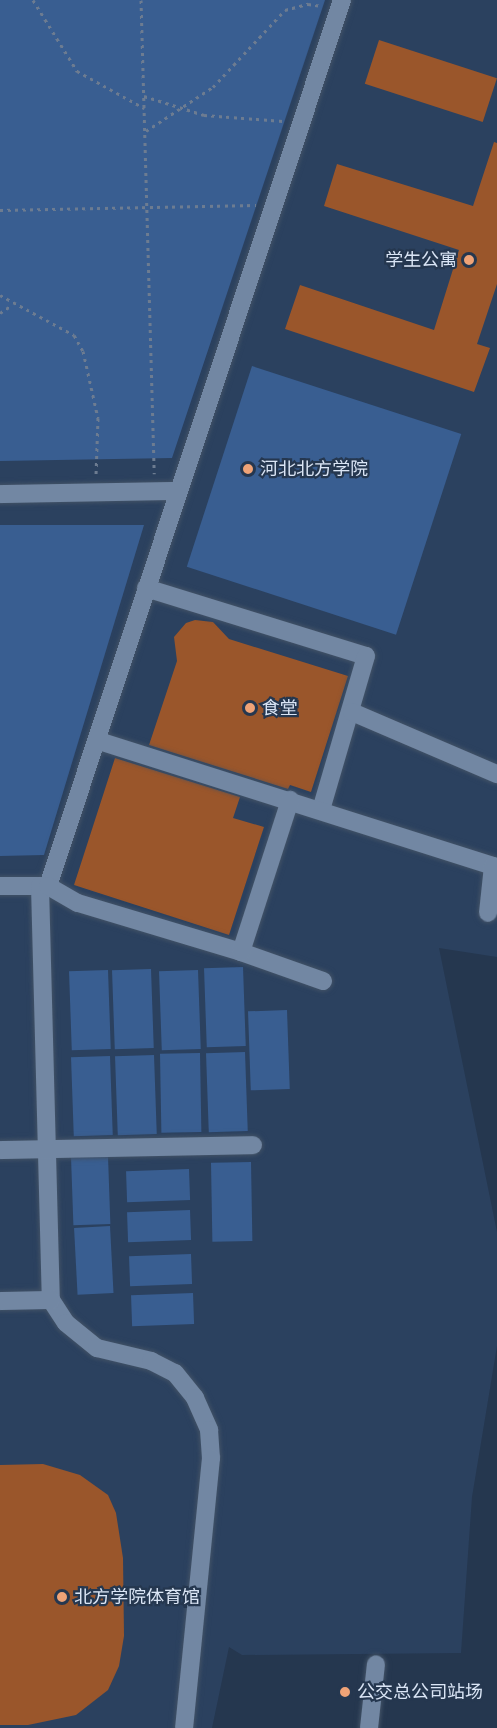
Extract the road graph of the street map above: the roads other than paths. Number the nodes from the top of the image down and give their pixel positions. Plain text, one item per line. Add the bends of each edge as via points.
1 (341, 5) edge
2 (176, 490) junction
3 (0, 494) edge
4 (146, 588) junction
5 (352, 712) junction
6 (99, 741) junction
7 (497, 774) edge
8 (290, 800) junction
9 (321, 810) junction
10 (0, 886) edge
11 (44, 886) junction
12 (488, 913) dead end
13 (241, 952) junction
14 (322, 981) dead end
15 (253, 1145) dead end
16 (47, 1149) junction
17 (0, 1150) edge
18 (51, 1300) junction
19 (0, 1301) edge
20 (376, 1664) dead end
21 (184, 1728) edge
22 (369, 1728) edge

1 - 2 street
2 - 3 street
2 - 4 street
4 - 5 street via 366,656
4 - 6 street
5 - 7 street
5 - 9 street
6 - 8 street
6 - 11 street
8 - 9 street
8 - 13 street
9 - 12 street via 493,866
10 - 11 street
11 - 13 street via 78,903
11 - 16 street
13 - 14 street
15 - 16 street
16 - 17 street
16 - 18 street
18 - 19 street
18 - 21 street via 66,1323 97,1348 151,1361 175,1373 195,1398 208,1430 211,1458
20 - 22 street

